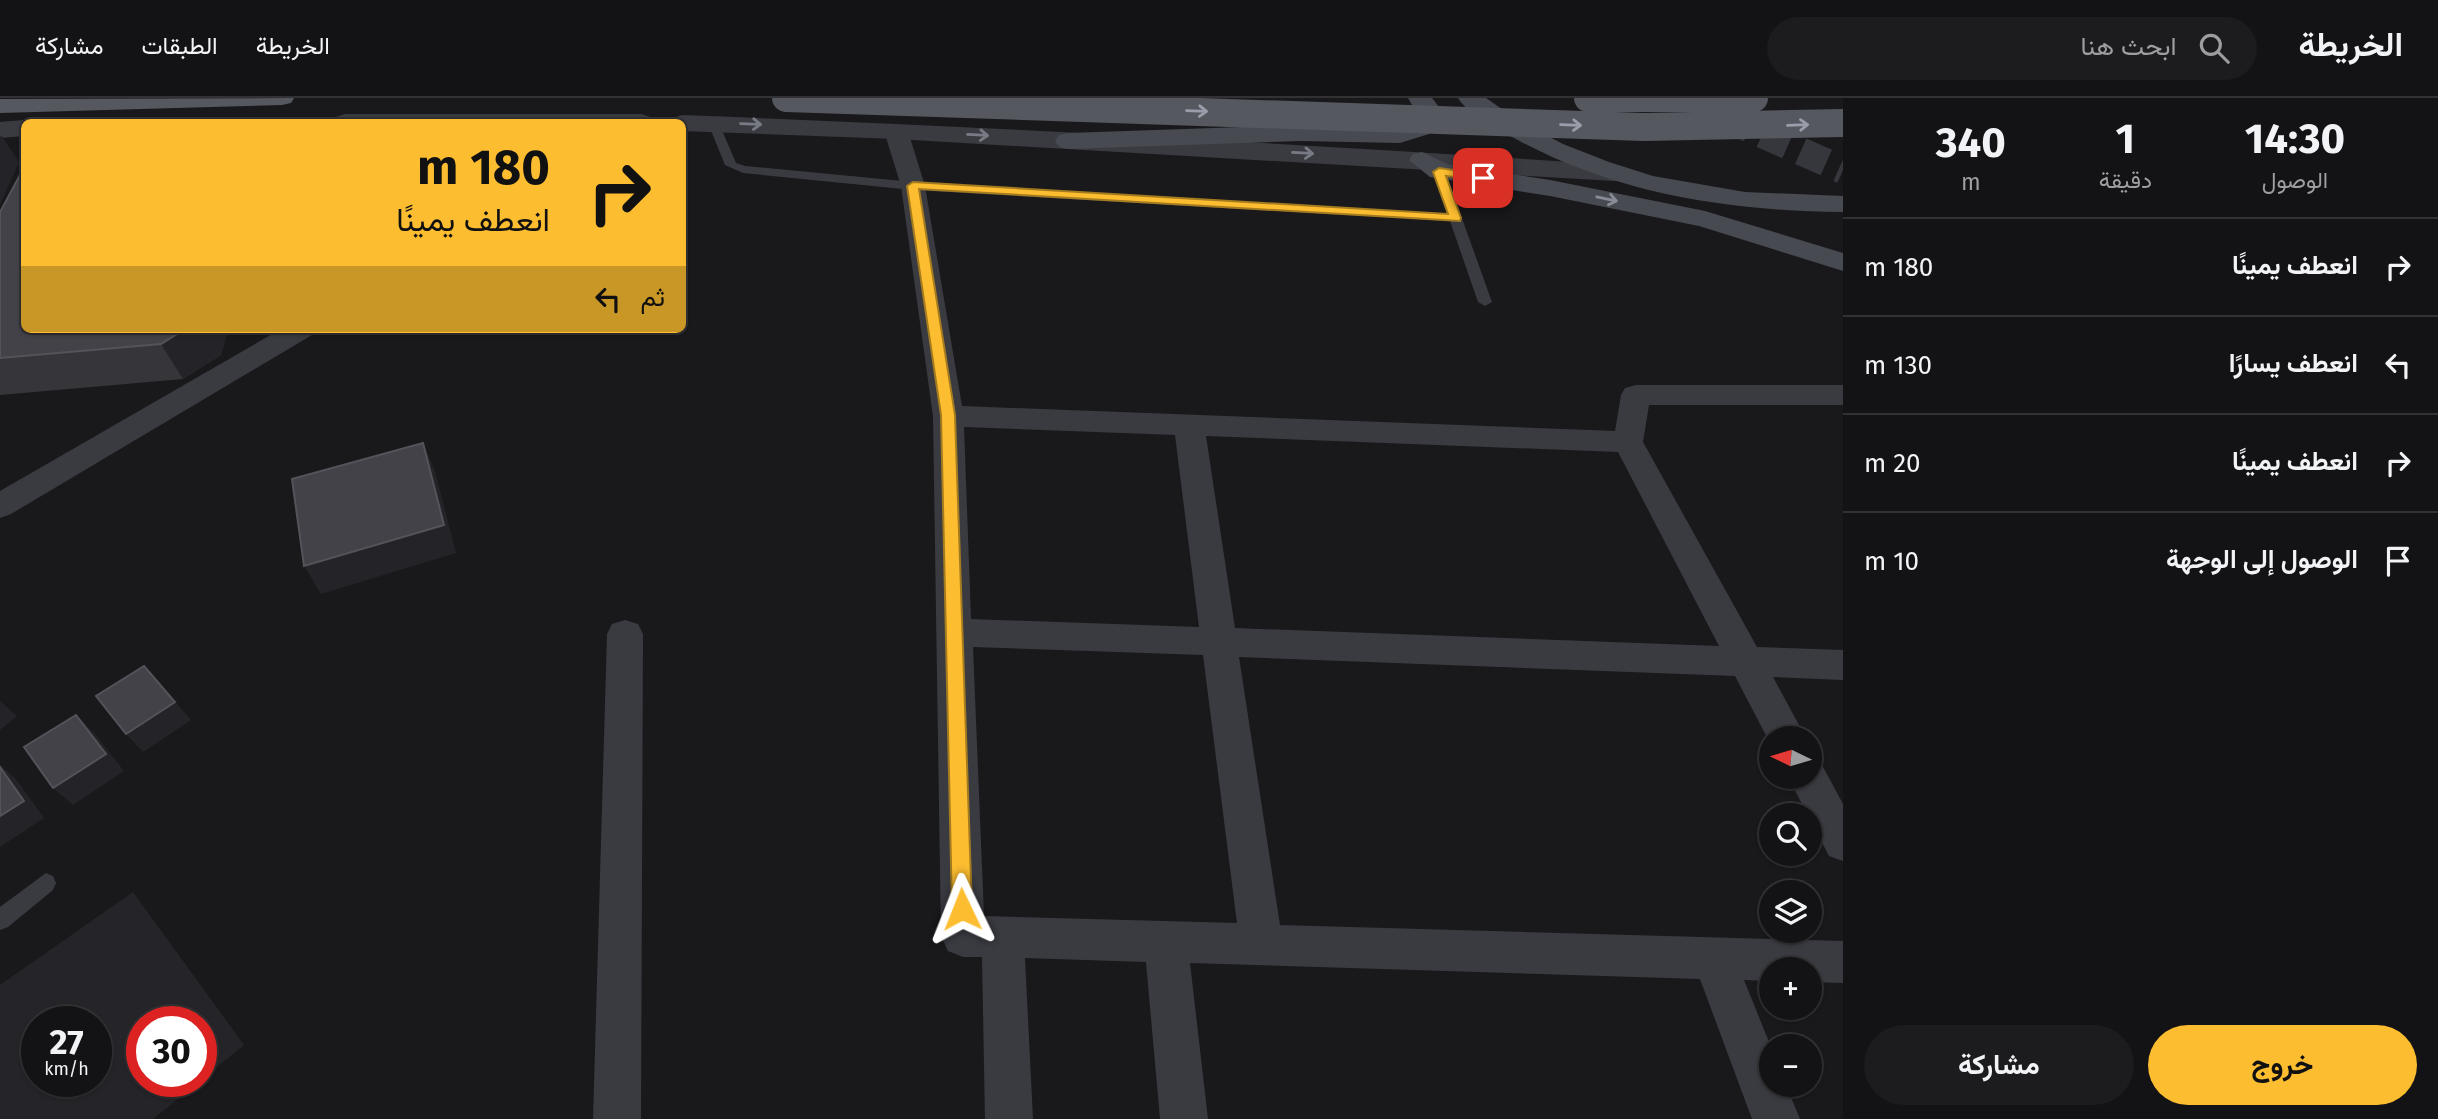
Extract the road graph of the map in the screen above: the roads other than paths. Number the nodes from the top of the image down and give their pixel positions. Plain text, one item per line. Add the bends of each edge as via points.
1 (282, 98) edge
2 (786, 98) edge
3 (1420, 98) edge
4 (1470, 98) edge
5 (1588, 98) edge
6 (1754, 98) tunnel mouth
7 (0, 106) edge
8 (0, 122) edge
9 (21, 123) edge
10 (686, 123) edge
11 (714, 123) junction
12 (1843, 123) edge
13 (21, 128) edge
14 (0, 130) edge
15 (896, 131) junction
16 (1068, 141) junction
17 (1430, 166) junction
18 (1615, 173) junction
19 (913, 186) junction
20 (1843, 204) edge
21 (1455, 218) junction
22 (1843, 262) edge
23 (1485, 302) dead end
24 (295, 333) edge
25 (1843, 395) edge
26 (948, 415) junction
27 (1189, 425) junction
28 (1628, 442) junction
29 (0, 506) edge
30 (954, 632) junction
31 (625, 635) dead end
32 (1219, 642) junction
33 (1746, 662) junction
34 (1843, 666) edge
35 (1781, 726) edge
36 (1814, 789) edge
37 (1843, 843) edge
38 (46, 883) dead end
39 (0, 919) edge
40 (1003, 937) junction
41 (1166, 942) junction
42 (1261, 945) junction
43 (1714, 959) junction
44 (1843, 962) edge
45 (617, 1119) edge
46 (1009, 1119) edge
47 (1184, 1119) edge
48 (1776, 1119) edge

1 - 7 main road
2 -> 12 main road, bridge via 1644,127
3 - 16 main road via 1426,107 1420,128 1400,135 1301,133
4 - 18 main road via 1538,142
5 - 6 main road, bridge
8 - 9 main road
10 - 11 street
11 -> 15 street
11 - 19 lane via 731,165 743,169
13 - 14 street
15 -> 16 street
15 - 19 street
16 -> 17 street
17 - 18 street
17 - 21 lane
17 -> 22 main road via 1705,219
18 - 20 main road via 1727,199
19 - 21 lane
19 - 26 street
21 - 23 lane
24 - 29 street
25 - 28 street via 1636,395
26 - 27 street
26 - 30 street
27 - 28 street
27 - 32 street
28 - 33 street
30 - 32 street
30 - 40 street via 963,936
31 - 45 street
32 - 33 street
32 - 42 street
33 - 34 street
33 - 35 street
36 - 37 street
38 - 39 lane
40 - 41 street
40 - 46 street
41 - 42 street
41 - 47 street
42 - 43 street
43 - 44 street
43 - 48 street

